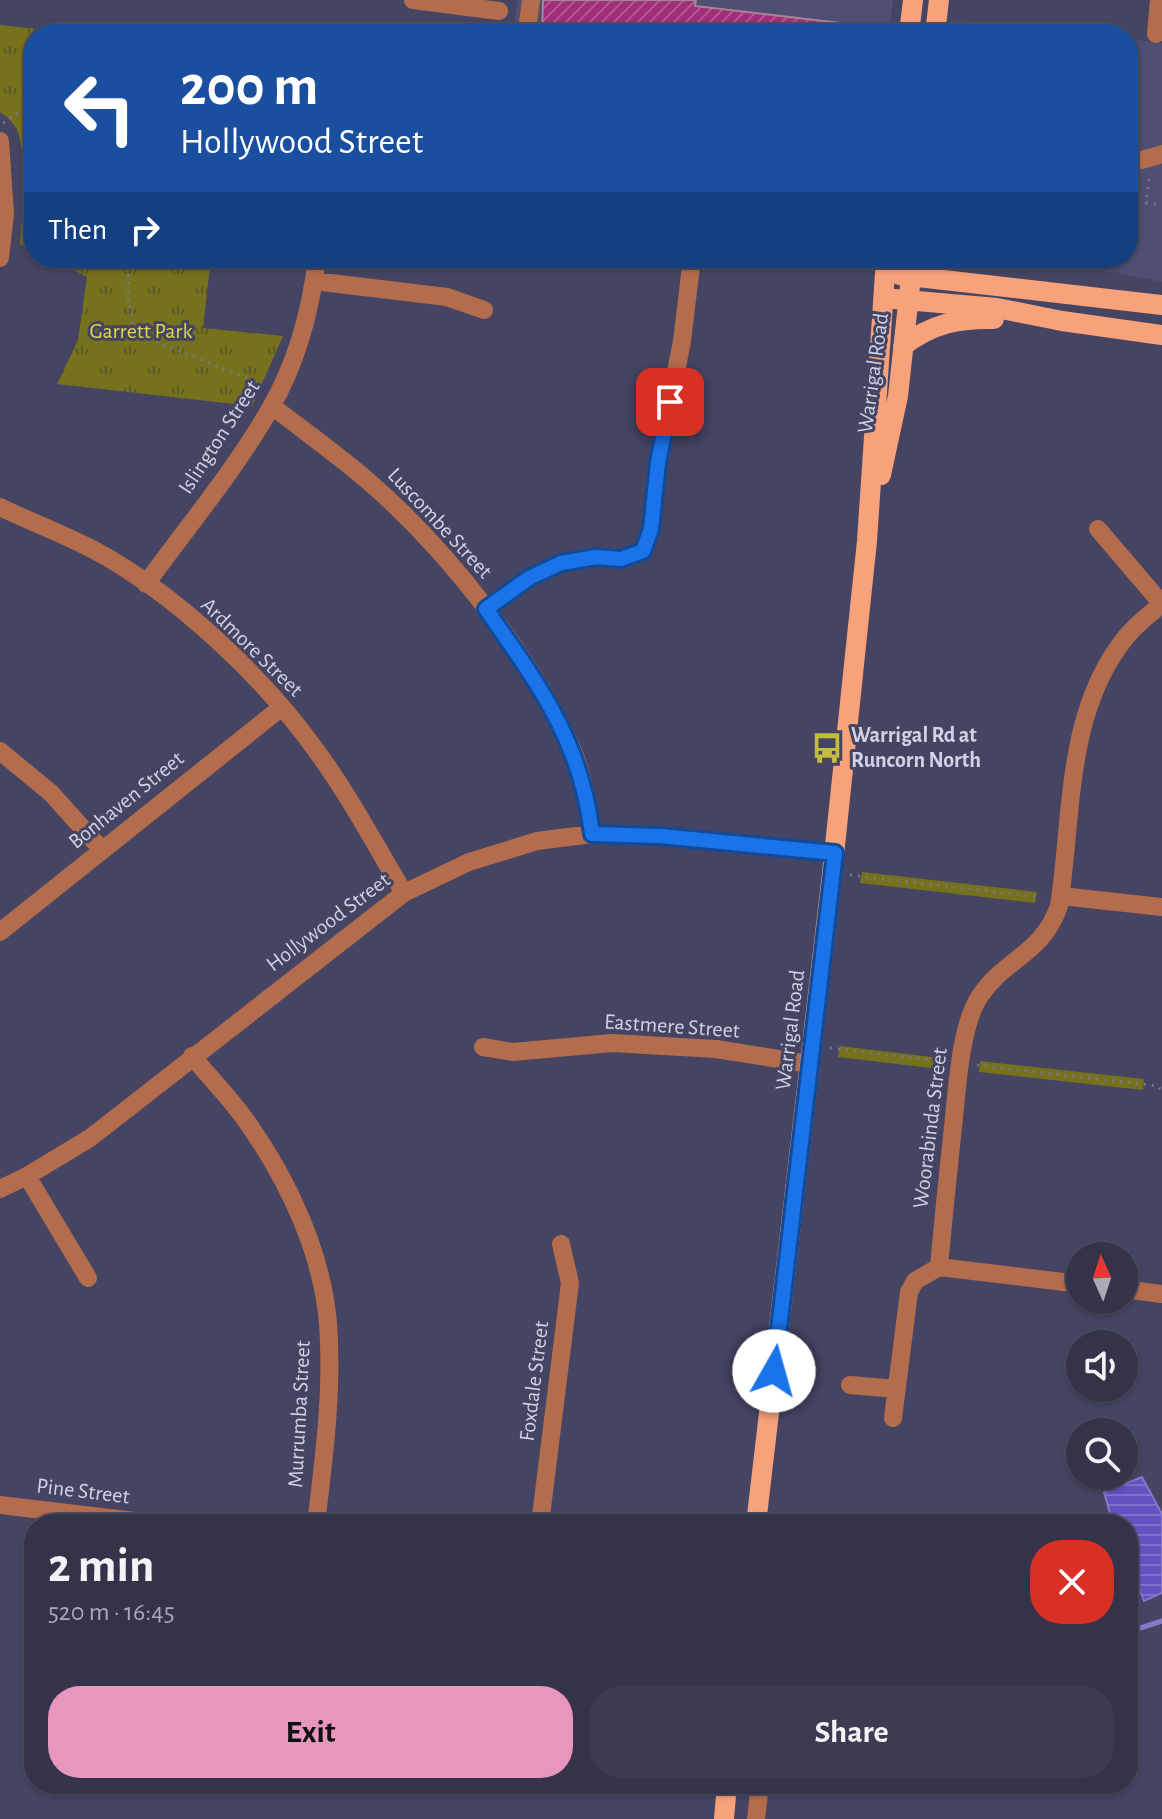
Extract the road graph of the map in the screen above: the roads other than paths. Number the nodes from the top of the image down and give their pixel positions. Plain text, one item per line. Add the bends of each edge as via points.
1 (413, 0) edge
2 (531, 0) edge
3 (913, 0) edge
4 (939, 0) edge
5 (1159, 0) edge
6 (499, 11) dead end
7 (528, 24) edge
8 (910, 24) edge
9 (936, 24) edge
10 (1156, 34) dead end
11 (0, 141) edge
12 (1162, 154) edge
13 (1162, 163) edge
14 (0, 258) edge
15 (316, 268) edge
16 (691, 268) edge
17 (885, 268) edge
18 (912, 268) edge
19 (919, 268) edge
20 (314, 281) junction
21 (882, 298) junction
22 (908, 299) junction
23 (1162, 305) edge
24 (484, 310) dead end
25 (1062, 321) junction
26 (1162, 335) edge
27 (903, 346) junction
28 (275, 400) junction
29 (0, 507) edge
30 (1098, 529) dead end
31 (867, 541) junction
32 (146, 584) junction
33 (1162, 604) edge
34 (486, 609) junction
35 (282, 707) junction
36 (0, 751) edge
37 (592, 834) junction
38 (102, 850) junction
39 (834, 864) junction
40 (404, 893) junction
41 (1061, 896) junction
42 (1162, 907) edge
43 (0, 932) edge
44 (483, 1047) dead end
45 (811, 1054) junction
46 (192, 1056) junction
47 (27, 1176) junction
48 (0, 1189) edge
49 (561, 1244) dead end
50 (939, 1267) junction
51 (88, 1278) dead end
52 (1066, 1282) edge
53 (1138, 1291) edge
54 (1162, 1294) edge
55 (850, 1385) dead end
56 (897, 1389) junction
57 (893, 1418) dead end
58 (0, 1505) edge
59 (76, 1514) edge
60 (317, 1514) edge
61 (541, 1514) edge
62 (757, 1514) edge
63 (726, 1794) edge
64 (759, 1794) edge
65 (724, 1819) edge
66 (756, 1819) edge

1 - 6 street
2 - 7 street
3 - 8 main road
4 - 9 main road
5 - 10 street
11 - 14 street via 5,214
12 - 13 street via 1142,160
15 - 20 street, Islington Street
16 - 34 street via 651,529 643,551 621,559 561,563
17 - 21 main road, Warrigal Road
18 - 22 main road, Warrigal Road
19 - 23 main road
20 - 24 street via 447,297
20 - 28 street, Islington Street via 297,349
21 - 22 main road
21 - 31 main road, Warrigal Road
22 - 25 main road
22 - 27 main road, Warrigal Road
25 - 26 main road
25 - 27 main road via 951,321 919,333
27 - 31 main road, Warrigal Road via 898,396
28 - 32 street, Islington Street
28 - 34 street, Luscombe Street via 434,545
29 - 32 street, Ardmore Street via 95,550
30 - 33 street
31 - 39 main road, Warrigal Road
32 - 35 street, Ardmore Street via 230,653
33 - 41 street, Woorabinda Street via 1127,635 1087,704
34 - 37 street, Luscombe Street via 540,687 573,753
35 - 38 street, Bonhaven Street
35 - 40 street, Ardmore Street via 319,753
36 - 38 street via 51,793
37 - 39 street, Hollywood Street via 660,836
37 - 40 street, Hollywood Street via 537,841 469,862
38 - 43 street, Bonhaven Street
39 - 45 main road, Warrigal Road
40 - 46 street, Hollywood Street
41 - 42 street
41 - 50 street, Woorabinda Street via 1041,940 978,997 960,1063
44 - 45 street, Eastmere Street via 513,1052 612,1043
45 - 62 main road, Warrigal Road
46 - 47 street, Hollywood Street via 90,1138
46 - 60 street, Murrumba Street via 246,1120 274,1166 300,1217 318,1271 328,1321 330,1376
47 - 48 street, Hollywood Street
47 - 51 street
49 - 61 street, Foxdale Street via 570,1283
50 - 52 street
50 - 56 street via 915,1281 909,1292
53 - 54 street
55 - 56 street
56 - 57 street
58 - 59 street, Pine Street
63 - 65 main road
64 - 66 street

